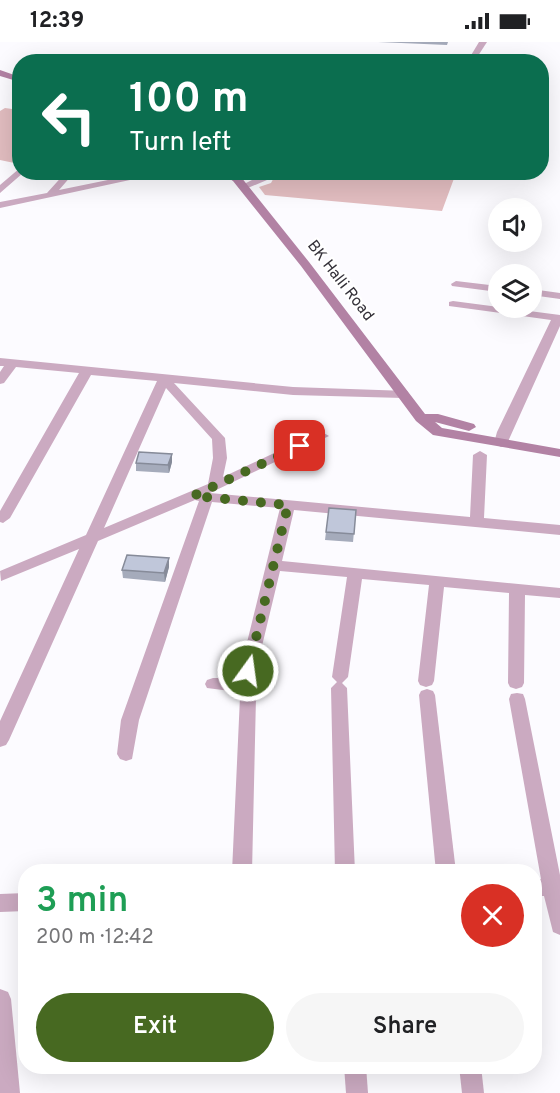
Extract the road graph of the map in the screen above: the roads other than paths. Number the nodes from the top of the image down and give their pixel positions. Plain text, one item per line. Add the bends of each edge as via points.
1 (12, 179) edge
2 (63, 180) edge
3 (125, 180) edge
4 (235, 180) edge
5 (246, 180) edge
6 (256, 180) edge
7 (241, 184) junction
8 (0, 190) edge
9 (49, 196) junction
10 (0, 204) edge
11 (456, 284) dead end
12 (488, 288) edge
13 (542, 294) edge
14 (560, 296) edge
15 (453, 304) dead end
16 (559, 318) edge
17 (6, 363) edge
18 (87, 371) junction
19 (164, 379) junction
20 (0, 380) edge
21 (403, 394) junction
22 (322, 436) dead end
23 (502, 438) junction
24 (560, 441) edge
25 (560, 453) edge
26 (480, 455) dead end
27 (205, 493) junction
28 (288, 505) junction
29 (3, 518) dead end
30 (477, 523) junction
31 (560, 530) edge
32 (93, 537) junction
33 (274, 565) junction
34 (355, 573) junction
35 (1, 576) edge
36 (437, 581) junction
37 (517, 589) junction
38 (560, 593) edge
39 (248, 671) dead end
40 (213, 684) dead end
41 (0, 741) edge
42 (126, 754) dead end
43 (242, 864) edge
44 (345, 864) edge
45 (445, 864) edge
46 (549, 888) edge
47 (18, 902) edge
48 (0, 903) edge
49 (560, 926) edge
50 (0, 999) edge
51 (356, 1074) edge
52 (471, 1074) edge
53 (10, 1090) dead end
54 (357, 1093) edge
55 (473, 1093) edge

1 - 8 street
2 - 9 street
3 - 9 street
4 - 7 main road, BK Halli Road
5 - 7 street
6 - 7 street
7 - 21 main road, BK Halli Road
9 - 10 street
11 - 12 street
13 - 14 street
15 - 16 street
16 - 23 street
17 - 18 street
17 - 20 street
18 - 19 street
18 - 29 street
19 - 21 street via 293,391
19 - 27 street via 218,438 220,458
19 - 32 street
21 - 23 main road, BK Halli Road via 421,418 438,418
22 - 27 street
23 - 24 main road, BK Halli Road
23 - 25 main road, BK Halli Road
26 - 30 street
27 - 28 street
27 - 32 street
27 - 42 street via 130,720
28 - 30 street
28 - 33 street
30 - 31 street
32 - 35 street
32 - 41 street
33 - 34 street
33 - 39 street
34 - 36 street
34 - 44 street via 339,683
36 - 37 street
36 - 45 street via 427,688
37 - 38 street
37 - 46 street via 517,691
40 - 43 street via 246,688 249,697
46 - 49 street
47 - 48 street
50 - 53 street
51 - 54 street
52 - 55 street

